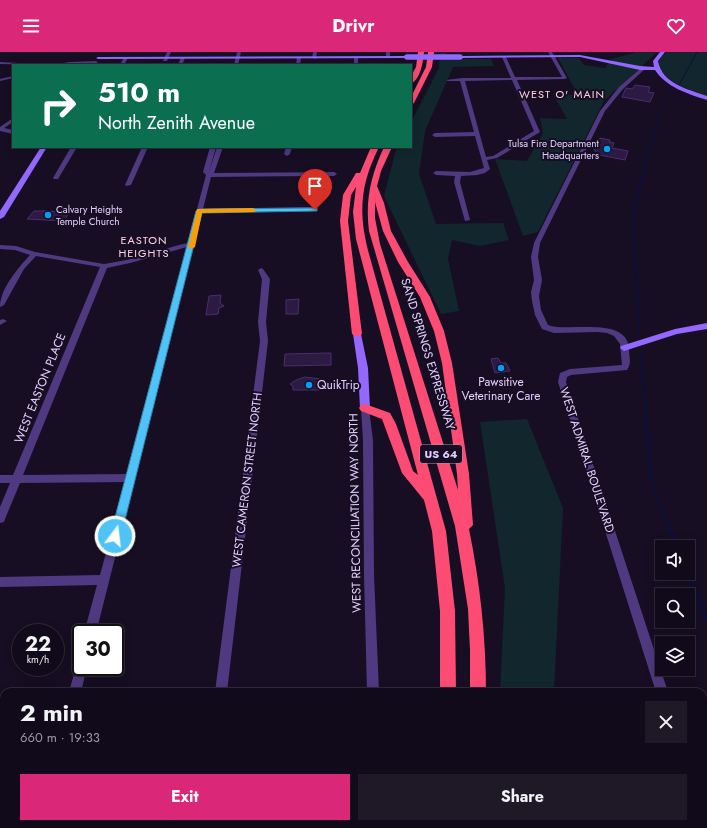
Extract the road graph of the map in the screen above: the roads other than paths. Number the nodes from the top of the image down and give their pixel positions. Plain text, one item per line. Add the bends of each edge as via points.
1 (102, 52) edge
2 (169, 52) edge
3 (245, 52) edge
4 (315, 52) edge
5 (421, 52) edge
6 (431, 52) edge
7 (663, 52) edge
8 (494, 54) edge
9 (551, 54) edge
10 (388, 55) edge
11 (504, 57) junction
12 (299, 58) junction
13 (314, 58) junction
14 (356, 58) junction
15 (165, 59) junction
16 (239, 59) edge
17 (124, 61) edge
18 (182, 61) edge
19 (0, 62) edge
20 (96, 62) edge
21 (25, 64) edge
22 (62, 64) edge
23 (298, 64) edge
24 (356, 64) edge
25 (644, 68) junction
26 (656, 69) junction
27 (12, 77) edge
28 (462, 79) junction
29 (514, 79) junction
30 (0, 80) edge
31 (412, 80) edge
32 (448, 80) dead end
33 (707, 98) edge
34 (412, 101) edge
35 (12, 121) edge
36 (0, 129) edge
37 (12, 132) edge
38 (477, 134) junction
39 (435, 135) dead end
40 (43, 148) edge
41 (73, 148) edge
42 (145, 148) edge
43 (213, 148) edge
44 (220, 148) edge
45 (289, 148) edge
46 (374, 148) edge
47 (388, 148) edge
48 (288, 154) dead end
49 (484, 159) junction
50 (367, 161) junction
51 (436, 173) dead end
52 (334, 174) dead end
53 (458, 174) junction
54 (208, 175) junction
55 (317, 175) junction
56 (56, 178) dead end
57 (373, 184) junction
58 (128, 185) dead end
59 (200, 211) junction
60 (0, 216) edge
61 (467, 220) dead end
62 (192, 245) junction
63 (0, 247) edge
64 (34, 254) junction
65 (104, 266) junction
66 (261, 270) dead end
67 (0, 305) edge
68 (707, 326) edge
69 (357, 331) joint
70 (624, 348) junction
71 (365, 408) junction
72 (17, 478) junction
73 (131, 478) junction
74 (0, 479) edge
75 (432, 500) junction
76 (0, 519) edge
77 (468, 560) junction
78 (104, 580) junction
79 (0, 582) edge
80 (92, 624) edge
81 (78, 676) edge
82 (75, 688) edge
83 (221, 688) edge
84 (373, 688) edge
85 (448, 688) edge
86 (478, 688) edge
87 (661, 688) edge

1 - 20 street
2 - 15 street
3 - 16 street
4 - 13 street
5 - 31 highway via 419,67
6 - 34 highway via 429,67
7 - 26 street via 655,61
8 - 10 street, bridge via 460,57
8 - 11 street
9 - 11 street
9 - 25 street via 585,57
9 - 29 street via 565,78
10 - 14 street
11 - 29 street
12 - 13 street
12 - 16 street
12 - 23 street
13 - 14 street
14 - 24 street
15 - 17 street
15 - 18 street
16 - 18 street
17 - 20 street
19 - 21 street
20 - 22 street
25 - 26 street
25 - 70 street via 621,88 603,111 537,243 534,255 538,280 536,301 546,327 562,331 608,330 619,336 624,342
26 - 33 street via 672,84
27 - 30 street
28 - 29 street
28 - 32 street
28 - 38 street
29 - 49 street via 537,132 495,157
35 - 36 street
36 - 37 street
38 - 39 street
38 - 49 street
40 - 60 street
41 - 56 street
42 - 58 street
43 - 54 street via 206,172
44 - 54 street via 213,171
45 - 48 street
46 - 50 highway, US 64
47 - 57 highway, SAND SPRINGS EXPRESSWAY / US 64
49 - 53 street via 486,170
50 - 69 highway via 347,195 344,212
50 - 75 highway, US 64 via 357,198 358,225
51 - 53 street
52 - 55 street
53 - 61 street via 457,182
54 - 55 street
54 - 59 street
55 - 59 street via 315,210
57 - 77 highway, SAND SPRINGS EXPRESSWAY / US 64 via 370,203 373,230 457,508
57 - 77 highway via 387,231 426,297 442,342 463,474
59 - 62 street
62 - 65 street
62 - 73 street
63 - 64 street via 16,248
64 - 65 street
64 - 67 street via 21,268
65 - 72 street, WEST EASTON PLACE
66 - 83 street, WEST CAMERON STREET NORTH via 266,279 262,322 264,341
68 - 70 street via 679,330
69 - 71 street, WEST RECONCILIATION WAY NORTH via 363,368
70 - 87 street, WEST ADMIRAL BOULEVARD via 627,362 624,368 570,372 563,375 562,382
71 - 75 highway via 386,416 408,473
71 - 84 street, WEST RECONCILIATION WAY NORTH via 368,442
72 - 73 street
72 - 74 street
72 - 76 street, WEST EASTON PLACE
73 - 78 street
75 - 85 highway, US 64 via 445,576 449,630
77 - 86 highway, SAND SPRINGS EXPRESSWAY / US 64 via 479,648
78 - 79 street
78 - 80 street
81 - 82 street

